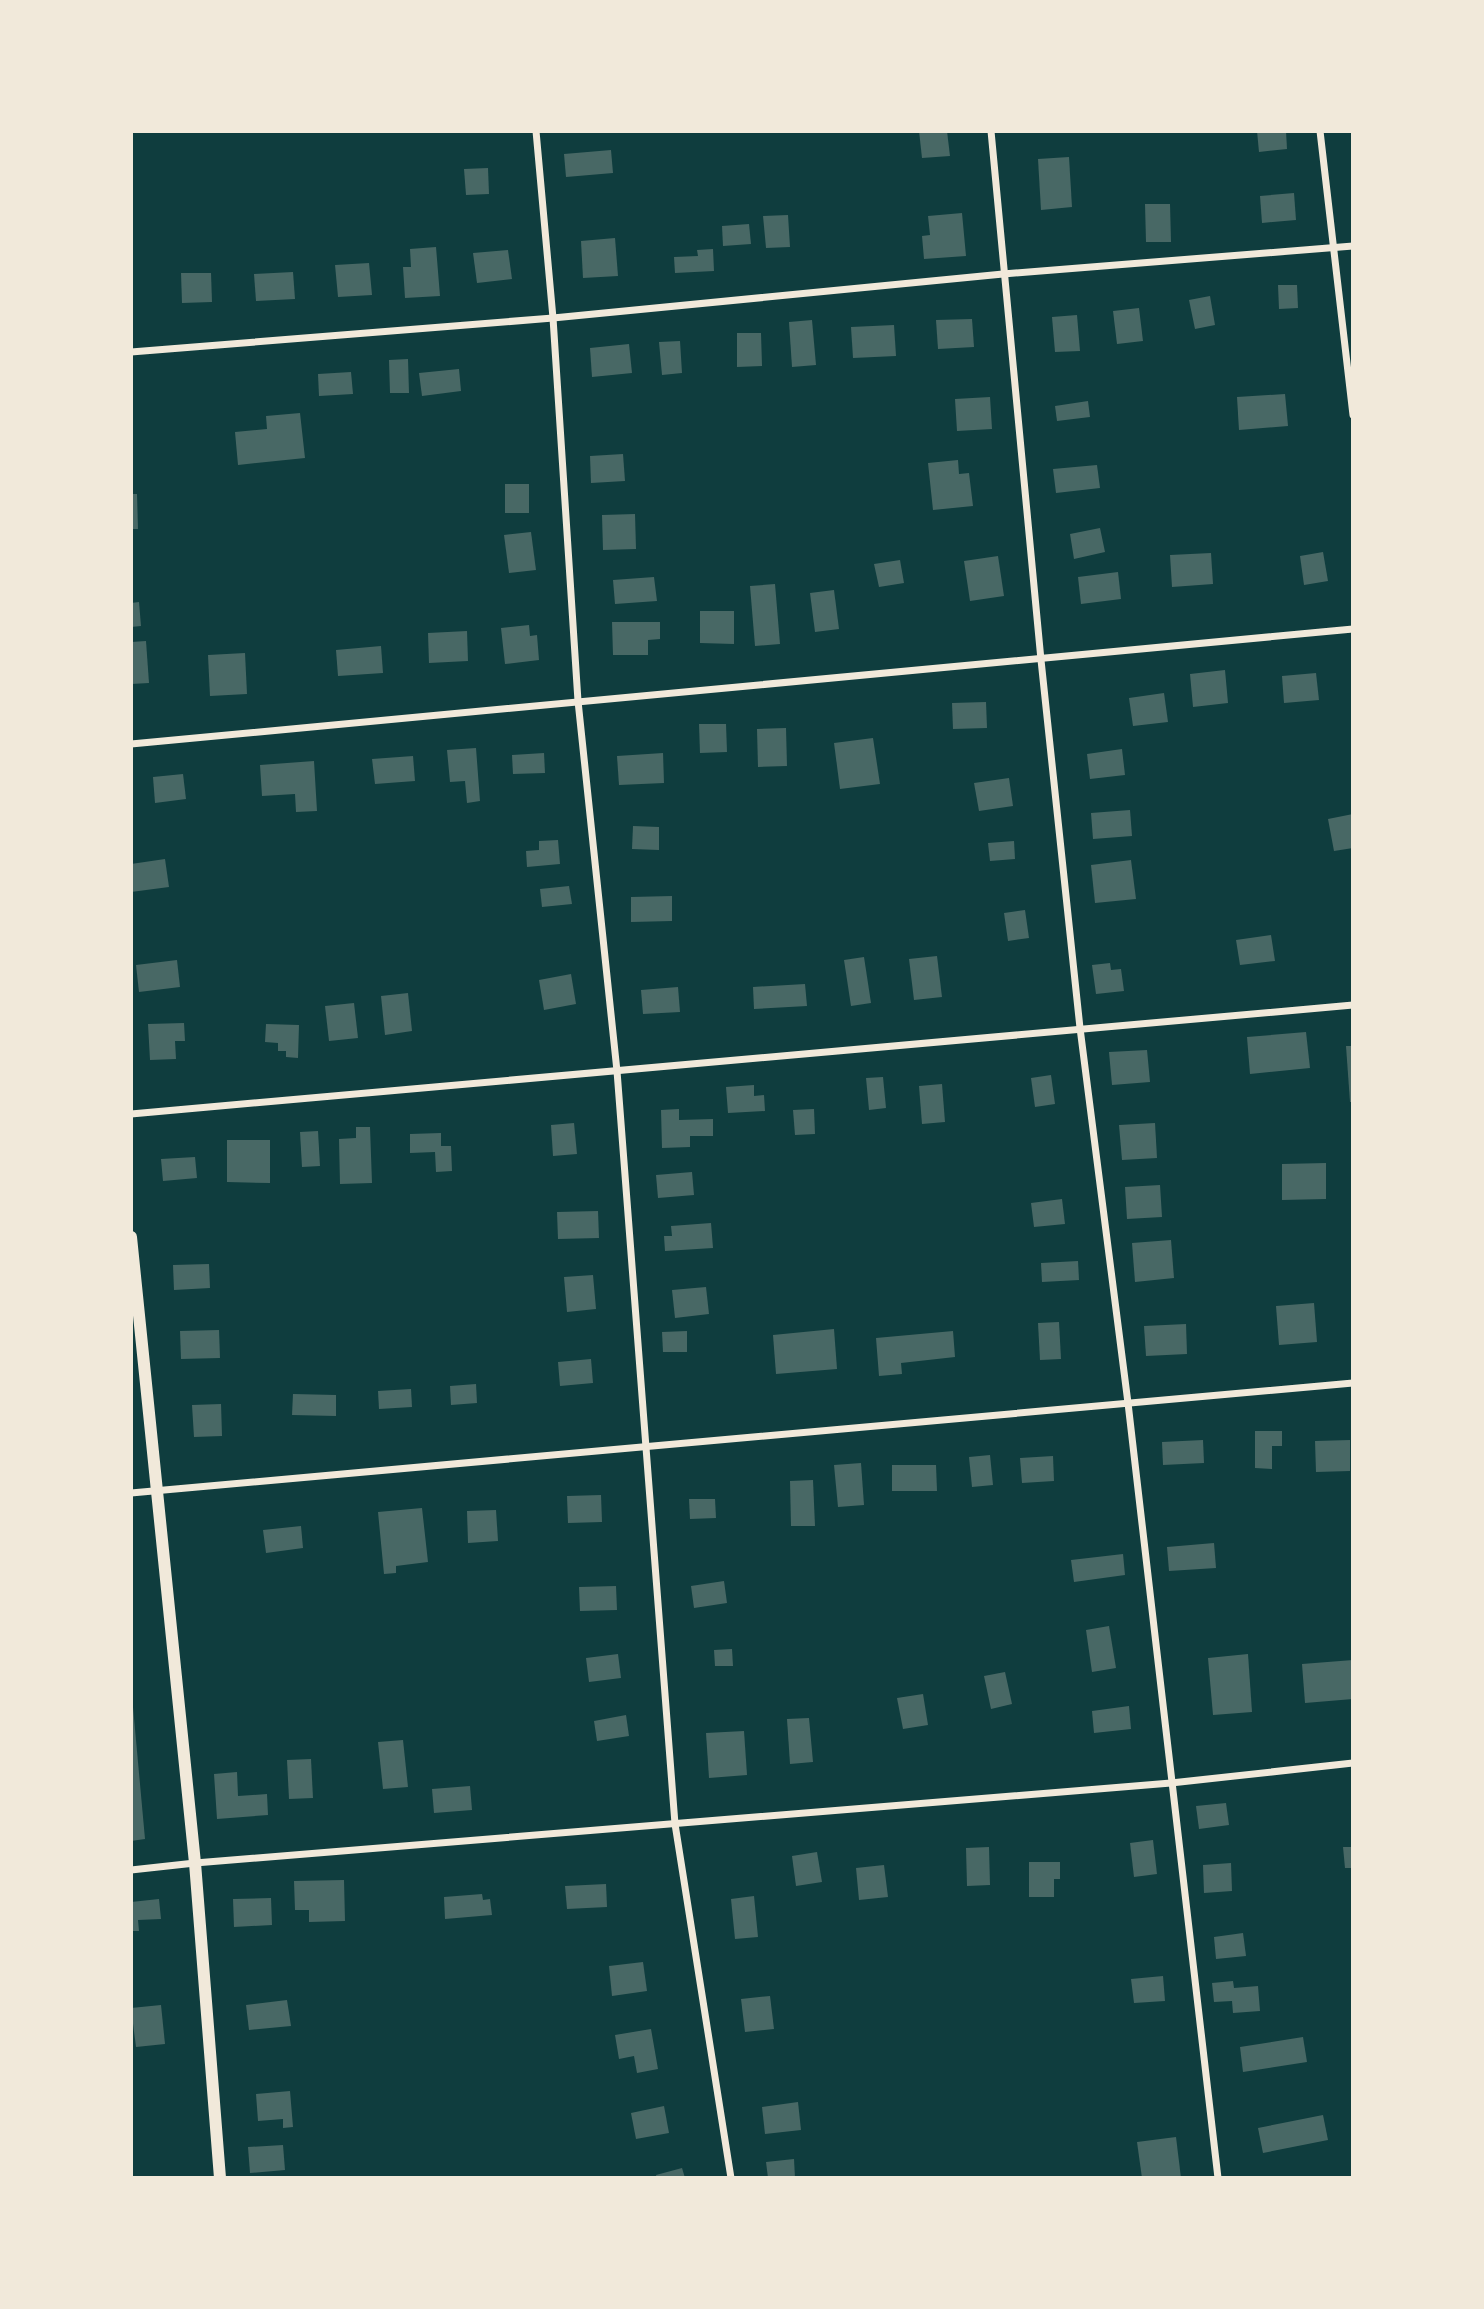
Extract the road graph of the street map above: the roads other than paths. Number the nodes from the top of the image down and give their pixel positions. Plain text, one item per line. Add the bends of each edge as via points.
1 (536, 131) edge
2 (991, 131) edge
3 (1320, 131) edge
4 (1353, 246) edge
5 (1334, 247) junction
6 (1003, 274) junction
7 (553, 318) junction
8 (131, 352) edge
9 (1353, 415) edge
10 (1353, 629) edge
11 (1041, 660) junction
12 (578, 701) junction
13 (131, 744) edge
14 (1353, 1005) edge
15 (1080, 1028) junction
16 (617, 1071) junction
17 (131, 1114) edge
18 (131, 1237) edge
19 (1353, 1383) edge
20 (1128, 1403) junction
21 (646, 1446) junction
22 (157, 1491) junction
23 (131, 1493) edge
24 (1353, 1763) edge
25 (1171, 1783) junction
26 (675, 1824) junction
27 (195, 1863) junction
28 (131, 1870) edge
29 (220, 2178) edge
30 (732, 2178) edge
31 (1218, 2178) edge

1 - 7 street
2 - 6 street
3 - 5 street
4 - 5 street
5 - 6 street
5 - 9 street
6 - 7 street
6 - 11 street
7 - 8 street
7 - 12 street
10 - 11 street
11 - 12 street
11 - 15 street
12 - 13 street
12 - 16 street
14 - 15 street
15 - 16 street
15 - 20 street
16 - 17 street
16 - 21 street
18 - 22 street
19 - 20 street
20 - 21 street
20 - 25 street
21 - 22 street
21 - 26 street
22 - 23 street
22 - 27 street
24 - 25 street
25 - 26 street
25 - 31 street
26 - 27 street
26 - 30 street
27 - 28 street
27 - 29 street

